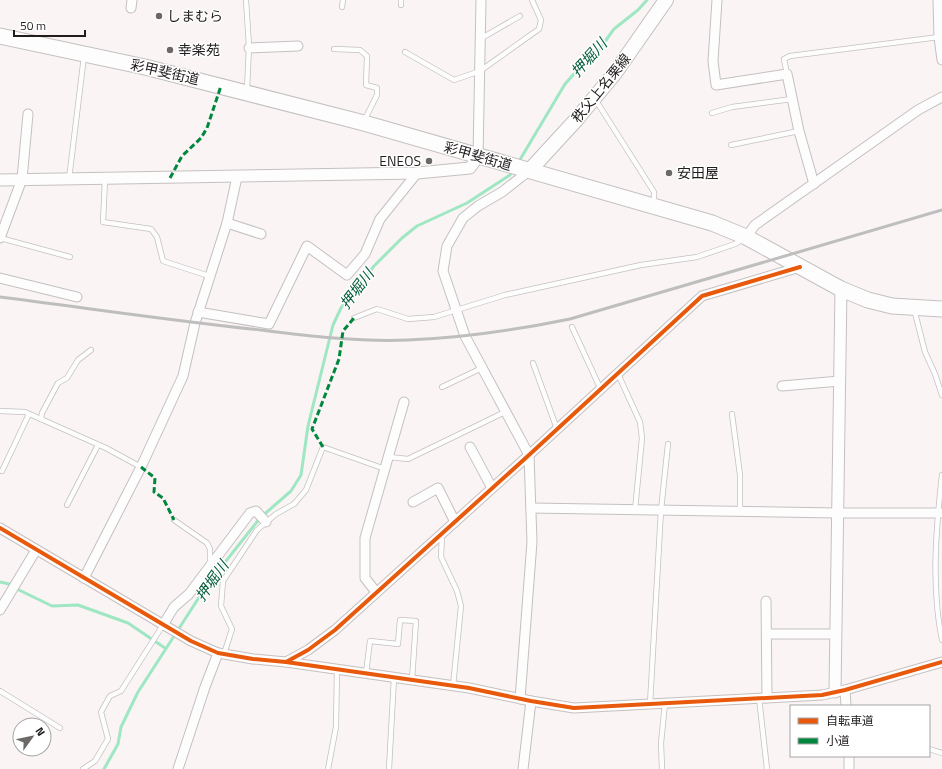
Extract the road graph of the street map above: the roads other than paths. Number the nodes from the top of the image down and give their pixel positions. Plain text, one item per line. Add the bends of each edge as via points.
1 (246, 0) edge
2 (343, 0) edge
3 (481, 0) edge
4 (532, 0) edge
5 (666, 0) edge
6 (717, 0) edge
7 (938, 0) edge
8 (342, 7) dead end
9 (520, 16) dead end
10 (940, 35) edge
11 (0, 36) edge
12 (479, 39) junction
13 (298, 46) dead end
14 (249, 48) junction
15 (334, 49) dead end
16 (404, 52) dead end
17 (84, 54) junction
18 (942, 60) edge
19 (480, 71) junction
20 (787, 74) junction
21 (247, 92) junction
22 (942, 97) edge
23 (594, 98) junction
24 (792, 99) junction
25 (712, 113) dead end
26 (28, 114) dead end
27 (364, 122) junction
28 (799, 131) junction
29 (731, 145) dead end
30 (485, 159) junction
31 (524, 169) junction
32 (417, 172) junction
33 (237, 177) junction
34 (105, 178) junction
35 (22, 179) junction
36 (0, 180) edge
37 (69, 180) junction
38 (814, 184) junction
39 (654, 207) junction
40 (227, 222) junction
41 (261, 234) dead end
42 (746, 237) junction
43 (0, 238) edge
44 (70, 258) dead end
45 (800, 267) junction
46 (208, 276) junction
47 (0, 278) edge
48 (841, 289) junction
49 (77, 296) dead end
50 (914, 308) junction
51 (457, 309) junction
52 (942, 309) edge
53 (198, 312) junction
54 (354, 318) dead end
55 (572, 327) dead end
56 (90, 350) dead end
57 (533, 363) dead end
58 (482, 368) junction
59 (618, 374) junction
60 (840, 380) junction
61 (782, 386) dead end
62 (442, 387) dead end
63 (601, 390) junction
64 (942, 395) edge
65 (404, 402) dead end
66 (0, 411) edge
67 (505, 412) junction
68 (29, 414) junction
69 (732, 414) dead end
70 (41, 419) junction
71 (557, 430) junction
72 (668, 444) dead end
73 (98, 445) junction
74 (470, 447) dead end
75 (529, 455) junction
76 (389, 457) junction
77 (141, 467) junction
78 (385, 469) junction
79 (2, 471) dead end
80 (942, 475) edge
81 (492, 488) junction
82 (413, 502) dead end
83 (67, 505) dead end
84 (531, 508) junction
85 (635, 510) junction
86 (661, 510) junction
87 (740, 511) junction
88 (838, 513) junction
89 (940, 513) edge
90 (174, 520) dead end
91 (266, 522) junction
92 (455, 522) junction
93 (0, 528) edge
94 (442, 533) junction
95 (36, 550) junction
96 (210, 566) junction
97 (84, 578) junction
98 (376, 592) junction
99 (766, 601) dead end
100 (0, 610) edge
101 (163, 625) junction
102 (766, 634) junction
103 (836, 634) junction
104 (942, 640) edge
105 (221, 653) junction
106 (286, 662) junction
107 (942, 662) edge
108 (337, 669) junction
109 (366, 673) junction
110 (394, 677) junction
111 (412, 680) junction
112 (453, 686) junction
113 (0, 691) edge
114 (840, 691) junction
115 (763, 698) junction
116 (520, 699) junction
117 (531, 701) junction
118 (665, 703) junction
119 (650, 704) junction
120 (846, 705) edge
121 (60, 728) dead end
122 (930, 749) edge
123 (942, 753) edge
124 (849, 757) edge
125 (83, 769) edge
126 (178, 769) edge
127 (328, 769) edge
128 (389, 769) edge
129 (523, 769) edge
130 (662, 769) edge
131 (767, 769) edge
132 (849, 769) edge

1 - 14 lane
2 - 8 lane
3 - 12 street
4 - 19 lane via 540,20 540,29
5 - 23 main road, 秩父上名栗線 via 615,73
6 - 20 street via 713,61 716,85
7 - 10 street
9 - 12 lane
10 - 18 street
10 - 20 lane via 790,56 784,59
11 - 17 highway, 彩甲斐街道
12 - 19 street
13 - 14 street
14 - 21 lane
15 - 27 lane via 360,50 367,56 366,85 377,88 377,95
16 - 19 lane via 454,80
17 - 21 highway, 彩甲斐街道
17 - 37 lane
19 - 30 street
20 - 24 street
21 - 27 highway, 彩甲斐街道
22 - 38 street via 918,110
23 - 31 main road, 秩父上名栗線
23 - 39 lane via 654,192
24 - 25 lane via 732,107
24 - 28 street
26 - 35 street
27 - 30 highway, 彩甲斐街道
28 - 29 lane
28 - 38 street
30 - 31 highway, 彩甲斐街道
30 - 32 street via 470,168
31 - 39 highway, 彩甲斐街道
31 - 51 street via 502,192 463,218 447,246 443,271
32 - 33 street
32 - 53 street via 380,219 365,254 347,274 307,246 269,324
33 - 34 street
33 - 40 street
34 - 37 street
34 - 46 lane via 103,222 151,230 157,237 163,261
35 - 36 street
35 - 37 street
35 - 43 street
38 - 42 street via 755,225
39 - 42 highway, 彩甲斐街道 via 712,223
40 - 41 street
40 - 46 street
42 - 45 highway, 彩甲斐街道
42 - 51 lane via 735,244 697,256 633,266 505,295
43 - 44 lane
45 - 48 highway, 彩甲斐街道
45 - 59 street via 702,296
46 - 53 street
47 - 49 street
48 - 50 highway, 彩甲斐街道 via 868,300
48 - 60 street
50 - 52 highway, 彩甲斐街道
50 - 64 lane via 925,352 936,374
51 - 54 lane via 434,317 408,319 377,310
51 - 58 street via 465,336
53 - 77 street via 184,376
55 - 63 lane
56 - 70 lane via 78,360 67,378 58,383 42,412
57 - 71 lane
58 - 62 lane
58 - 67 street
59 - 63 street
59 - 85 lane via 640,422 642,438
60 - 61 street
60 - 88 street
63 - 71 street
65 - 76 street
66 - 68 lane
67 - 75 street
67 - 76 lane via 408,459
68 - 70 lane
68 - 79 lane
69 - 87 lane via 740,475
70 - 73 lane
71 - 75 street
72 - 86 lane
73 - 77 lane
73 - 83 lane
74 - 81 street
75 - 81 street
75 - 84 street
76 - 78 street
77 - 97 street
78 - 91 lane via 323,447 306,490 294,504
78 - 98 street via 365,538 365,578
80 - 89 lane
81 - 92 street
82 - 92 street via 438,488
84 - 85 street
84 - 116 street via 532,542
85 - 86 street
86 - 87 street
86 - 119 lane
87 - 88 street
88 - 89 street
88 - 103 street
89 - 104 lane via 935,572
90 - 96 lane via 206,543 210,549
91 - 96 street via 257,512 250,513
91 - 105 lane via 257,530 223,581 221,606 232,629
92 - 94 street
93 - 95 street
94 - 98 street
94 - 112 lane via 441,557 461,606
95 - 97 street
95 - 100 street
96 - 101 street via 189,594 174,607
97 - 101 street
98 - 106 street via 335,630
99 - 102 street
101 - 105 street via 191,641
101 - 125 lane via 121,691 110,696 101,712 108,739 95,761
102 - 103 street
102 - 115 street
103 - 114 street
105 - 106 street
105 - 126 street via 198,707
106 - 108 street
107 - 114 street
108 - 109 street
108 - 127 lane via 336,727
109 - 110 street
109 - 111 lane via 370,641 398,644 400,620 416,622
110 - 111 street
110 - 128 lane
111 - 112 street
112 - 116 street
113 - 121 lane
114 - 115 street via 822,695
114 - 120 street
115 - 118 street
115 - 131 lane
116 - 117 street
117 - 119 street via 574,708
117 - 129 street
118 - 119 street
118 - 130 lane via 661,743
122 - 123 lane
124 - 132 street

